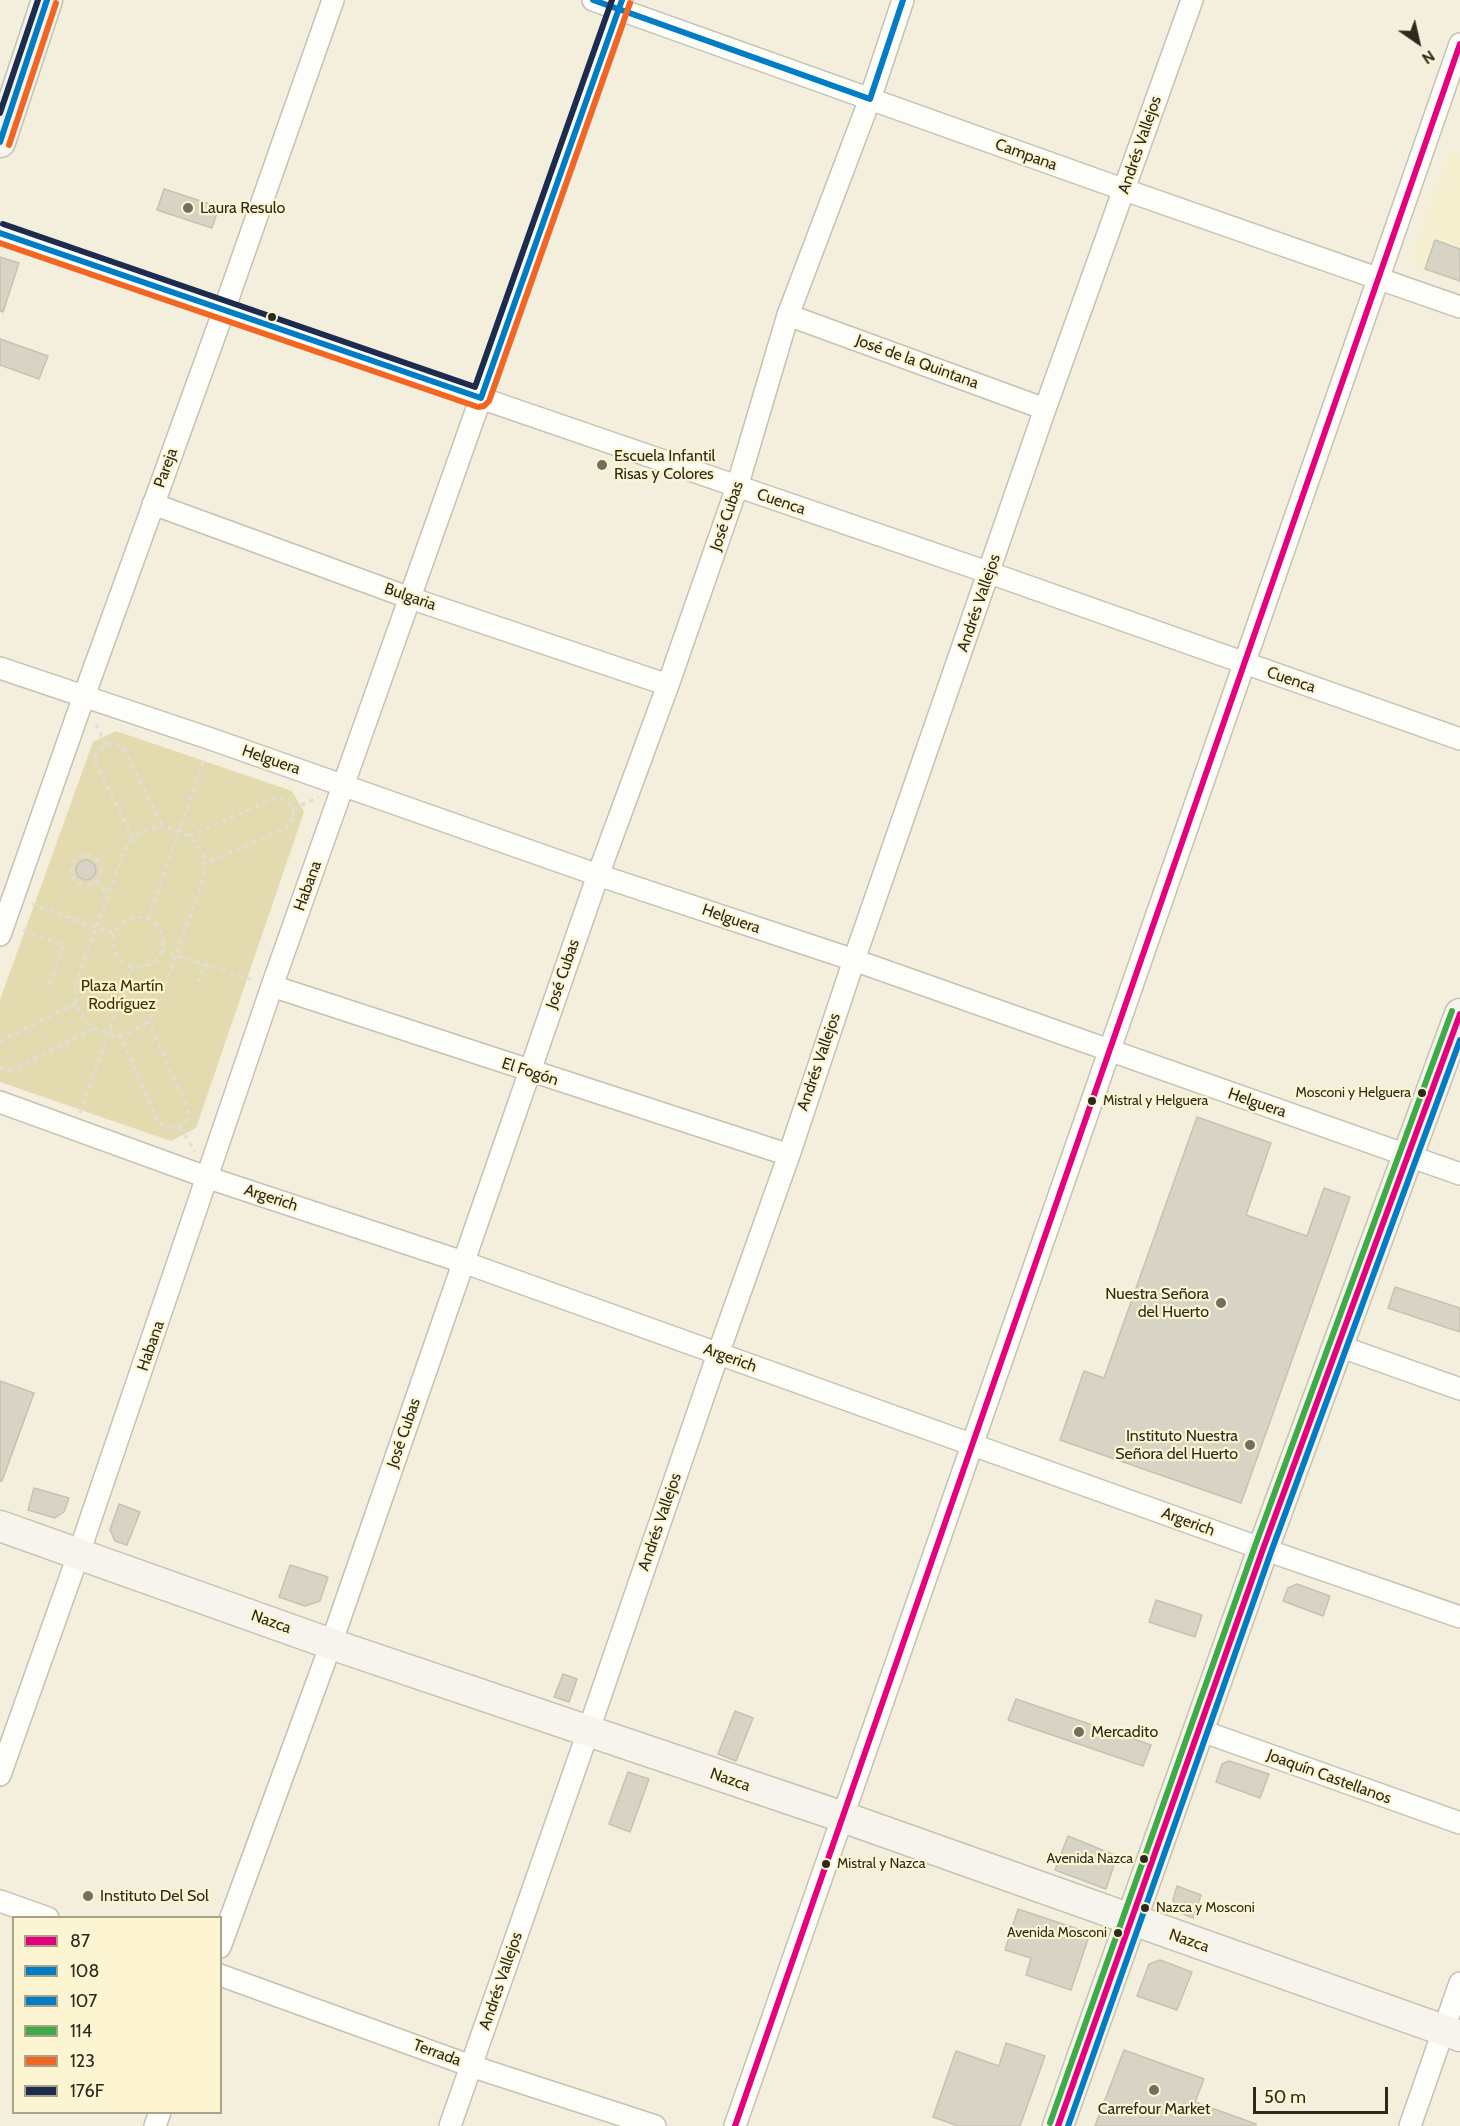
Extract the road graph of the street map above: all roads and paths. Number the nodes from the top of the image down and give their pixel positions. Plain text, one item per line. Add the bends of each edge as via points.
1 (47, 0) edge
2 (333, 0) edge
3 (593, 0) edge
4 (903, 0) edge
5 (1192, 0) edge
6 (620, 4) edge
7 (1460, 44) edge
8 (870, 99) junction
9 (0, 142) edge
10 (1125, 190) junction
11 (0, 233) edge
12 (1380, 278) junction
13 (1460, 307) edge
14 (224, 310) junction
15 (788, 315) junction
16 (481, 398) junction
17 (1046, 409) junction
18 (737, 487) junction
19 (153, 504) junction
20 (990, 573) junction
21 (410, 598) junction
22 (1244, 664) junction
23 (0, 668) edge
24 (669, 685) junction
25 (84, 696) junction
26 (211, 739) junction
27 (1460, 739) edge
28 (344, 786) junction
29 (163, 827) junction
30 (180, 831) junction
31 (189, 836) junction
32 (133, 838) junction
33 (204, 864) junction
34 (598, 875) junction
35 (96, 882) junction
36 (108, 895) junction
37 (13, 897) junction
38 (148, 919) junction
39 (96, 927) junction
40 (2, 929) edge
41 (114, 933) junction
42 (160, 951) junction
43 (176, 955) junction
44 (854, 960) junction
45 (204, 964) junction
46 (132, 966) junction
47 (198, 982) dead end
48 (272, 986) junction
49 (47, 991) dead end
50 (76, 1003) junction
51 (1460, 1014) edge
52 (148, 1021) junction
53 (94, 1028) junction
54 (108, 1034) junction
55 (119, 1034) junction
56 (0, 1042) edge
57 (1110, 1052) junction
58 (0, 1068) edge
59 (529, 1071) junction
60 (0, 1102) edge
61 (75, 1128) junction
62 (789, 1155) junction
63 (1407, 1156) junction
64 (1460, 1174) edge
65 (209, 1178) junction
66 (463, 1262) junction
67 (1336, 1345) junction
68 (717, 1354) junction
69 (1460, 1389) edge
70 (972, 1444) junction
71 (0, 1526) edge
72 (1263, 1549) junction
73 (79, 1553) junction
74 (1460, 1617) edge
75 (331, 1644) junction
76 (1198, 1730) junction
77 (588, 1732) junction
78 (0, 1774) edge
79 (843, 1817) junction
80 (1460, 1823) edge
81 (0, 1901) edge
82 (45, 1916) edge
83 (1131, 1920) junction
84 (222, 1942) edge
85 (222, 1976) edge
86 (1460, 1983) edge
87 (1452, 2033) edge
88 (471, 2066) junction
89 (450, 2126) edge
90 (655, 2126) edge
91 (735, 2126) edge
92 (1058, 2126) edge
93 (1410, 2126) edge

1 - 9 street
2 - 14 street, Pareja
3 - 6 street, Campana
4 - 8 street, José Cubas
5 - 10 street, Andrés Vallejos
6 - 8 street, Campana
6 - 16 street, Habana
7 - 12 street
8 - 10 street, Campana
8 - 15 street, José Cubas
10 - 12 street, Campana
10 - 17 street, Andrés Vallejos
11 - 14 street, Cuenca
12 - 13 street, Campana
12 - 22 street
14 - 16 street, Cuenca
14 - 19 street, Pareja
15 - 17 street, José de la Quintana
15 - 18 street, José Cubas
16 - 18 street, Cuenca
16 - 21 street, Habana
17 - 20 street, Andrés Vallejos
18 - 20 street, Cuenca
18 - 24 street, José Cubas
19 - 21 street, Bulgaria
19 - 25 street, Pareja
20 - 22 street, Cuenca
20 - 44 street, Andrés Vallejos
21 - 24 street, Bulgaria
21 - 28 street, Habana
22 - 27 street, Cuenca
22 - 57 street
23 - 25 street, Helguera
24 - 34 street, José Cubas
25 - 26 street, Helguera
25 - 37 street, Pareja
26 - 28 street, Helguera
26 - 30 path
28 - 34 street, Helguera
28 - 48 street, Habana
29 - 30 path
29 - 32 path via 145,830
29 - 32 path via 125,750 117,744 105,744 96,753 96,763
30 - 31 path
30 - 38 path
31 - 33 path via 203,855
31 - 33 path via 274,799 284,799 292,806 293,821 286,828
32 - 36 path
33 - 43 path via 202,883
34 - 44 street, Helguera
34 - 59 street, José Cubas
35 - 35 path via 100,864 93,857 78,858 72,870 74,879 82,885
35 - 36 path
36 - 39 path
37 - 39 path
37 - 40 street, Pareja
38 - 41 path via 132,918
38 - 42 path via 162,938
39 - 41 path
39 - 50 path via 75,986
40 - 49 path via 64,945
41 - 46 path via 114,950
42 - 43 path
42 - 46 path via 148,964
43 - 45 path
43 - 52 path
44 - 57 street, Helguera
44 - 62 street, Andrés Vallejos
45 - 47 path
45 - 48 path
46 - 54 path
48 - 59 street, El Fogón
48 - 65 street, Habana
50 - 53 path via 79,1013
50 - 56 path
51 - 63 street
52 - 55 path via 127,1034
52 - 55 path via 188,1109 187,1119 180,1126 171,1129 158,1121
53 - 54 path
53 - 58 path via 13,1070
54 - 55 path
54 - 61 path
57 - 63 street, Helguera
57 - 70 street
59 - 62 street, El Fogón
59 - 66 street, José Cubas
60 - 61 street, Argerich
61 - 65 street, Argerich
62 - 68 street, Andrés Vallejos
63 - 64 street, Helguera
63 - 67 street
65 - 66 street, Argerich
65 - 73 street, Habana
66 - 68 street, Argerich
66 - 75 street, José Cubas
67 - 69 street
67 - 72 street
68 - 70 street, Argerich
68 - 77 street, Andrés Vallejos
70 - 72 street, Argerich
70 - 79 street
71 - 73 street, Nazca
72 - 74 street, Argerich
72 - 76 street
73 - 75 street, Nazca
73 - 78 street, Habana
75 - 77 street, Nazca
75 - 84 street, José Cubas
76 - 80 street, Joaquín Castellanos
76 - 83 street
77 - 79 street, Nazca
77 - 88 street, Andrés Vallejos
79 - 83 street, Nazca
79 - 91 street
81 - 82 street
83 - 87 street, Nazca
83 - 92 street
85 - 88 street, Terrada
86 - 87 street
87 - 93 street
88 - 89 street, Andrés Vallejos
88 - 90 street, Terrada

